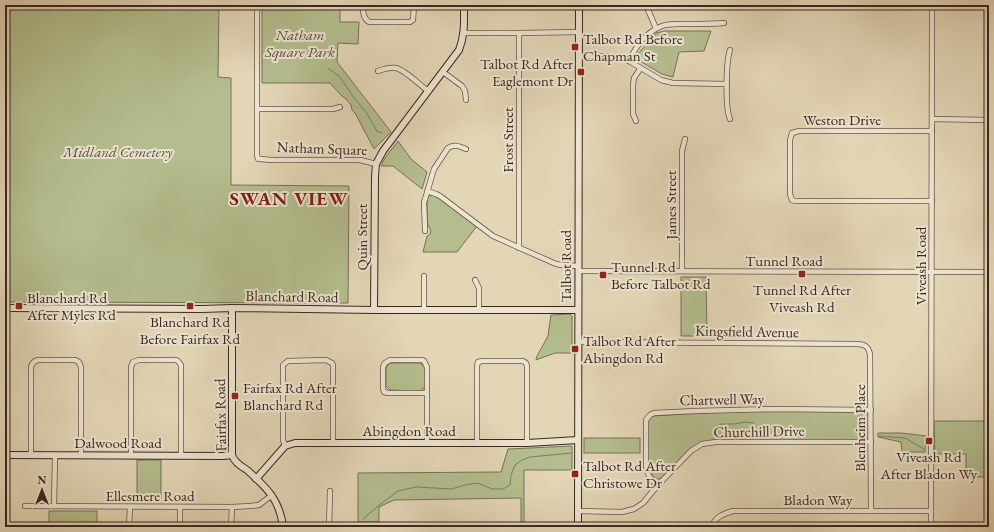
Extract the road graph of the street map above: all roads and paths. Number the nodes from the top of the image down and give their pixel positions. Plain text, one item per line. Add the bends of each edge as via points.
1 (257, 5) edge
2 (364, 5) edge
3 (414, 5) edge
4 (464, 5) edge
5 (579, 5) edge
6 (646, 5) edge
7 (932, 5) edge
8 (724, 23) dead end
9 (655, 29) junction
10 (464, 32) junction
11 (579, 32) junction
12 (520, 33) junction
13 (730, 50) dead end
14 (579, 56) junction
15 (629, 61) junction
16 (640, 69) junction
17 (378, 71) dead end
18 (443, 72) junction
19 (727, 84) junction
20 (428, 90) junction
21 (466, 100) dead end
22 (340, 107) dead end
23 (257, 109) junction
24 (730, 119) dead end
25 (932, 119) junction
26 (989, 120) edge
27 (636, 121) dead end
28 (932, 131) junction
29 (685, 139) dead end
30 (466, 149) dead end
31 (376, 164) junction
32 (427, 192) junction
33 (932, 202) junction
34 (425, 230) dead end
35 (519, 248) junction
36 (578, 269) junction
37 (682, 271) junction
38 (932, 272) junction
39 (989, 272) edge
40 (424, 276) dead end
41 (475, 280) dead end
42 (5, 308) edge
43 (232, 308) junction
44 (374, 310) junction
45 (424, 310) junction
46 (479, 310) junction
47 (578, 310) junction
48 (578, 342) junction
49 (867, 347) joint
50 (427, 393) junction
51 (871, 410) junction
52 (578, 440) junction
53 (871, 442) junction
54 (333, 443) junction
55 (427, 443) junction
56 (477, 443) junction
57 (527, 443) junction
58 (285, 446) junction
59 (5, 455) edge
60 (31, 455) junction
61 (55, 455) junction
62 (81, 455) junction
63 (131, 455) junction
64 (181, 455) junction
65 (232, 455) junction
66 (256, 479) junction
67 (658, 486) junction
68 (330, 491) dead end
69 (272, 495) junction
70 (25, 506) dead end
71 (54, 506) junction
72 (130, 507) junction
73 (180, 507) junction
74 (232, 507) junction
75 (578, 511) junction
76 (871, 511) junction
77 (931, 511) junction
78 (129, 527) edge
79 (180, 527) edge
80 (231, 527) edge
81 (283, 527) edge
82 (330, 527) edge
83 (578, 527) edge
84 (711, 527) edge
85 (931, 527) edge

1 - 23 street, Natham Square
2 - 3 street via 364,16 369,22 410,22 413,20
4 - 10 street, Natham Square
5 - 11 street, Talbot Road
6 - 9 street
7 - 25 street, Viveash Road
8 - 9 street via 673,24
9 - 15 street via 642,39
10 - 12 street
10 - 18 street, Natham Square via 459,50
11 - 12 street
11 - 14 street, Talbot Road
12 - 35 street, Frost Street
13 - 19 street via 727,58
14 - 15 street via 605,56
14 - 36 street, Talbot Road
15 - 16 street
16 - 19 street via 661,80 674,83
16 - 27 street via 633,85 633,114
17 - 20 street via 398,69
18 - 20 street, Natham Square
18 - 21 street via 462,86
19 - 24 street via 727,111
20 - 31 street, Natham Square
22 - 23 street
23 - 31 street, Natham Square via 257,154 260,160 363,160
25 - 26 street
25 - 28 street, Viveash Road
28 - 33 street, Viveash Road
28 - 33 street, Weston Drive via 792,133 790,194 795,201
29 - 37 street, James Street via 682,151
30 - 32 street via 454,145 448,148 434,169
31 - 44 street, Quin Street
32 - 34 street via 424,202
32 - 35 street, Tunnel Road via 440,196 493,236
33 - 38 street, Viveash Road
35 - 36 street, Tunnel Road via 556,264
36 - 37 street, Tunnel Road
36 - 47 street, Talbot Road
37 - 38 street, Tunnel Road
38 - 39 street, Tunnel Road
38 - 77 street, Viveash Road
40 - 45 street
41 - 46 street via 479,288
42 - 43 street, Blanchard Road
43 - 44 street, Blanchard Road
43 - 65 street, Fairfax Road
44 - 45 street, Blanchard Road
45 - 46 street, Blanchard Road
46 - 47 street, Blanchard Road
47 - 48 street, Talbot Road
48 - 49 street, Kingsfield Avenue via 862,344
48 - 52 street, Talbot Road
49 - 51 street, Blenheim Place via 870,354
50 - 50 street via 427,367 424,361 390,360 385,363 384,392
50 - 55 street
51 - 53 street, Blenheim Place
51 - 67 street, Chartwell Way via 654,413 646,420 646,464 650,478
52 - 57 street, Abingdon Road
52 - 75 street, Talbot Road
53 - 67 street, Churchill Drive via 706,443 692,451
53 - 76 street, Blenheim Place
54 - 55 street, Abingdon Road
54 - 58 street, Abingdon Road via 295,443
54 - 58 street via 332,363 326,360 288,361 283,365
55 - 56 street, Abingdon Road
56 - 57 street, Abingdon Road
56 - 57 street via 477,366 478,362 482,361 522,361 528,366
58 - 66 street
59 - 60 street, Dalwood Road
60 - 61 street, Dalwood Road
60 - 62 street via 31,367 33,362 38,360 79,362
61 - 62 street, Dalwood Road
61 - 71 street
62 - 63 street, Dalwood Road
63 - 64 street, Dalwood Road
63 - 64 street via 132,367 133,362 139,360 176,360 181,365
64 - 65 street, Dalwood Road
65 - 66 street, Fairfax Road via 234,460
66 - 69 street, Fairfax Road
67 - 75 street, Churchill Drive via 643,503 631,510
68 - 82 street
69 - 74 street, Ellesmere Road via 259,505
69 - 81 street, Fairfax Road via 279,508
70 - 71 street, Ellesmere Road
71 - 72 street, Ellesmere Road
72 - 73 street, Ellesmere Road
72 - 78 street
73 - 74 street, Ellesmere Road
73 - 79 street
74 - 80 street
75 - 83 street, Talbot Road
76 - 77 street, Bladon Way
76 - 84 street, Bladon Way via 733,511 718,516
77 - 85 street, Viveash Road

